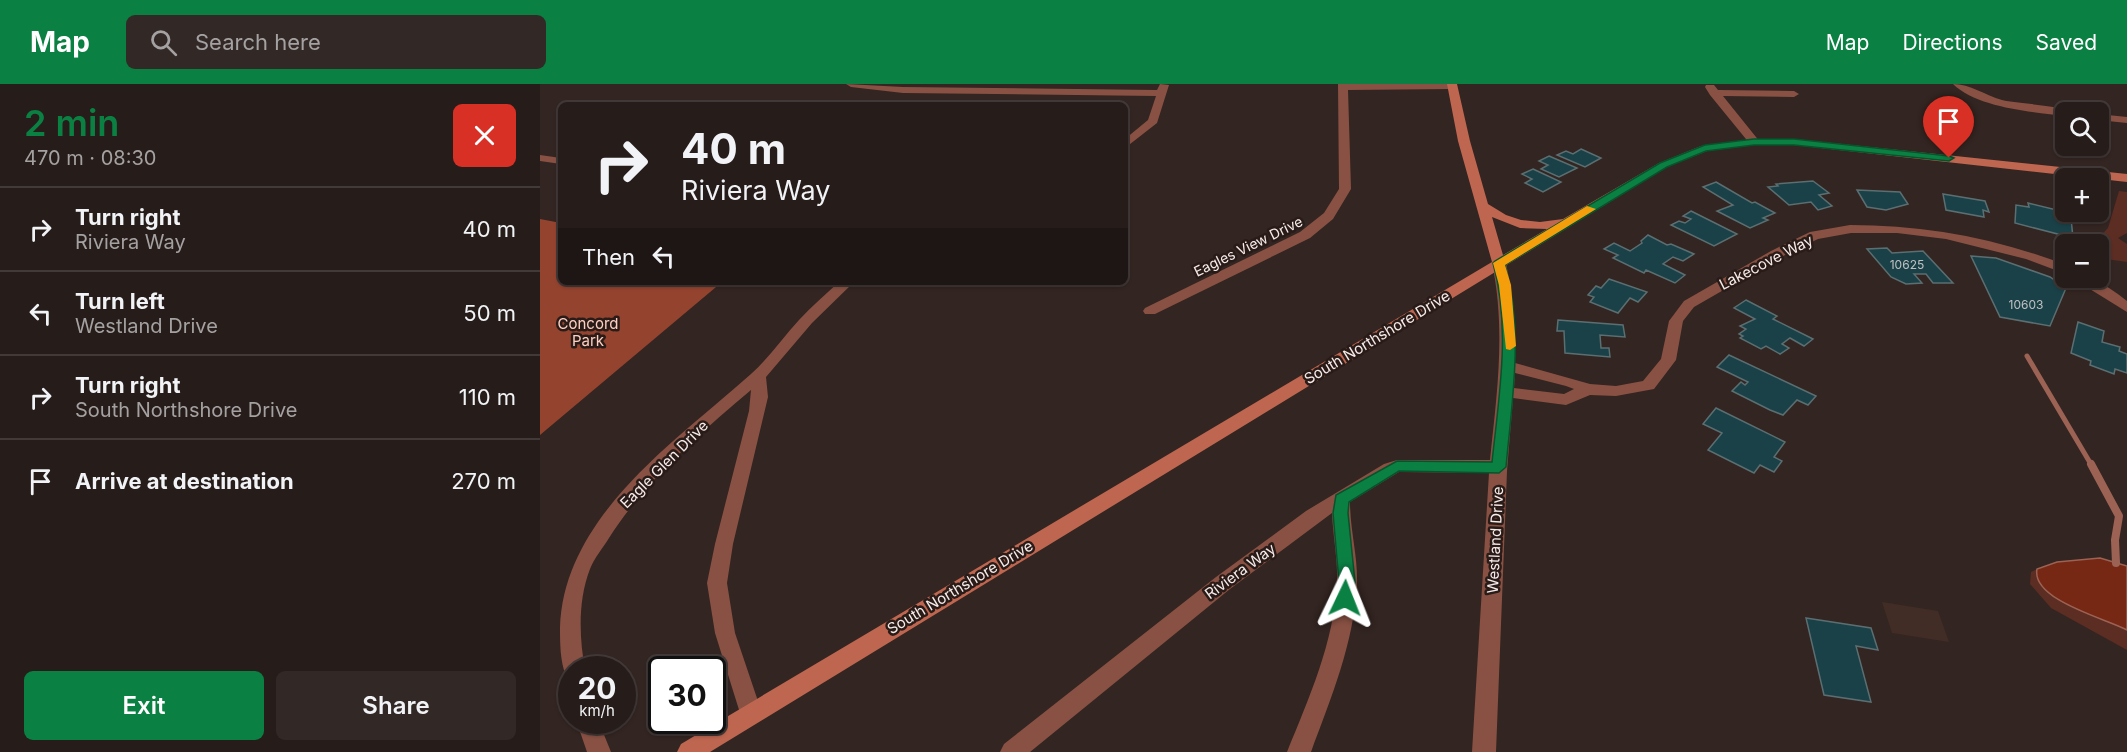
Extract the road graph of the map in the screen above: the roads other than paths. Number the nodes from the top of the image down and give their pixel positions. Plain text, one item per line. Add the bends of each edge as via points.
1 (851, 84) edge
2 (1958, 84) edge
3 (1452, 85) edge
4 (1343, 86) edge
5 (1711, 88) edge
6 (1163, 89) edge
7 (1794, 94) dead end
8 (2055, 111) edge
9 (2109, 118) edge
10 (2127, 120) edge
11 (1128, 142) edge
12 (1754, 142) junction
13 (540, 158) edge
14 (558, 161) edge
15 (2127, 178) edge
16 (1483, 206) junction
17 (1571, 221) junction
18 (1499, 263) junction
19 (2055, 266) edge
20 (844, 285) edge
21 (2099, 288) edge
22 (2127, 308) edge
23 (1150, 311) dead end
24 (1509, 367) junction
25 (758, 376) junction
26 (1588, 389) junction
27 (1507, 392) junction
28 (1499, 467) junction
29 (1341, 499) junction
30 (573, 656) edge
31 (751, 713) junction
32 (592, 734) edge
33 (599, 752) edge
34 (689, 752) edge
35 (1012, 752) edge
36 (1299, 752) edge
37 (1484, 752) edge

1 - 6 street via 903,90
2 - 8 street via 1971,93 2006,104
3 - 4 street
3 - 16 main road, Westland Drive
4 - 23 street, Eagles View Drive via 1346,178 1341,201 1326,219 1305,236
5 - 7 street
5 - 12 street
6 - 11 street via 1153,121
9 - 10 street
12 - 15 main road, South Northshore Drive via 1839,146
12 - 17 main road, South Northshore Drive via 1705,148 1663,165
13 - 14 street
16 - 17 main road via 1501,218 1526,226
16 - 18 main road, Westland Drive
17 - 18 main road, South Northshore Drive
18 - 24 street, Westland Drive via 1505,285
18 - 31 main road, South Northshore Drive
19 - 26 street, Lakecove Way via 1946,235 1850,229 1815,235 1689,304 1676,321 1668,360 1648,385 1616,392
20 - 25 street, Eagle Glen Drive
21 - 22 street
24 - 26 street, Lakecove Way
24 - 27 street, Westland Drive
25 - 30 street, Eagle Glen Drive via 663,461 601,534 581,568 572,599
25 - 31 street via 758,411 717,583 725,633
26 - 27 street, Lakecove Way via 1566,400
27 - 28 street, Westland Drive
28 - 29 street, Riviera Way via 1397,466
28 - 37 street, Westland Drive
29 - 35 street, Riviera Way via 1208,594
29 - 36 street via 1347,582 1343,615 1331,668
31 - 34 main road, South Northshore Drive
32 - 33 street

